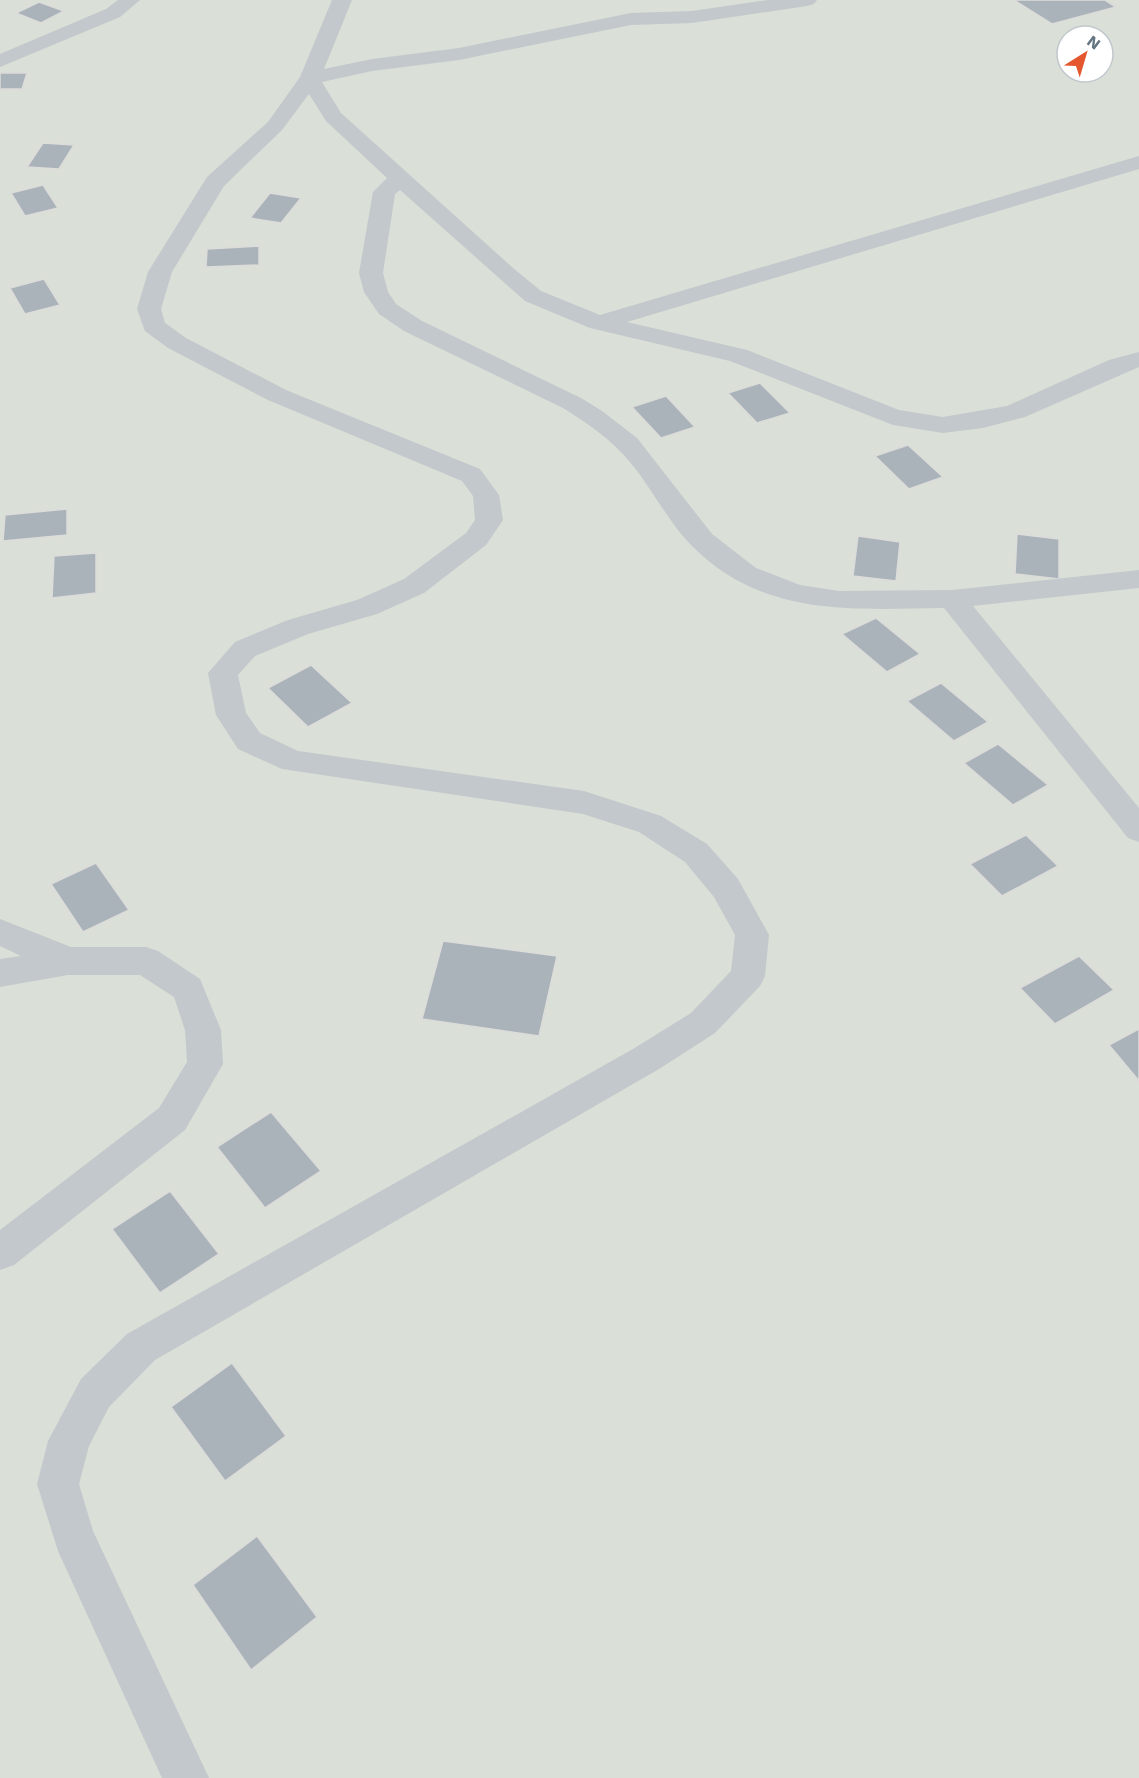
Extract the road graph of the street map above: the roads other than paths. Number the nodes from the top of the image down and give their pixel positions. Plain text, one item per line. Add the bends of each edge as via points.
1 (130, 0) edge
2 (342, 0) edge
3 (807, 0) edge
4 (635, 10) edge
5 (0, 61) edge
6 (310, 78) junction
7 (1139, 162) edge
8 (401, 178) junction
9 (599, 323) junction
10 (1139, 359) edge
11 (1139, 579) edge
12 (952, 599) junction
13 (1139, 830) edge
14 (0, 932) edge
15 (68, 962) junction
16 (0, 973) edge
17 (0, 1253) edge
18 (186, 1778) edge

1 - 5 street via 113,13
2 - 6 street
3 - 4 street via 692,16
4 - 6 street via 459,54 372,64
6 - 8 street via 333,117
6 - 18 street via 275,126 215,182 160,272 149,309 154,326 177,343 277,395 471,475 486,495 489,520 476,539 414,586 367,607 298,627 245,649 223,673 231,715 249,741 293,761 584,803 650,824 696,853 726,888 752,935 747,976 702,1023 646,1059 141,1347 95,1393 69,1442 58,1484 73,1536
7 - 9 street
8 - 9 street via 533,296
8 - 12 street via 384,192 371,273 376,292 387,309 413,326 593,416 628,444 702,540 746,574 795,594 839,600
9 - 10 street via 738,355 893,417 943,425 1016,412
11 - 12 street
12 - 13 street
14 - 15 street
15 - 16 street
15 - 17 street via 146,962 188,989 203,1030 204,1064 172,1119

